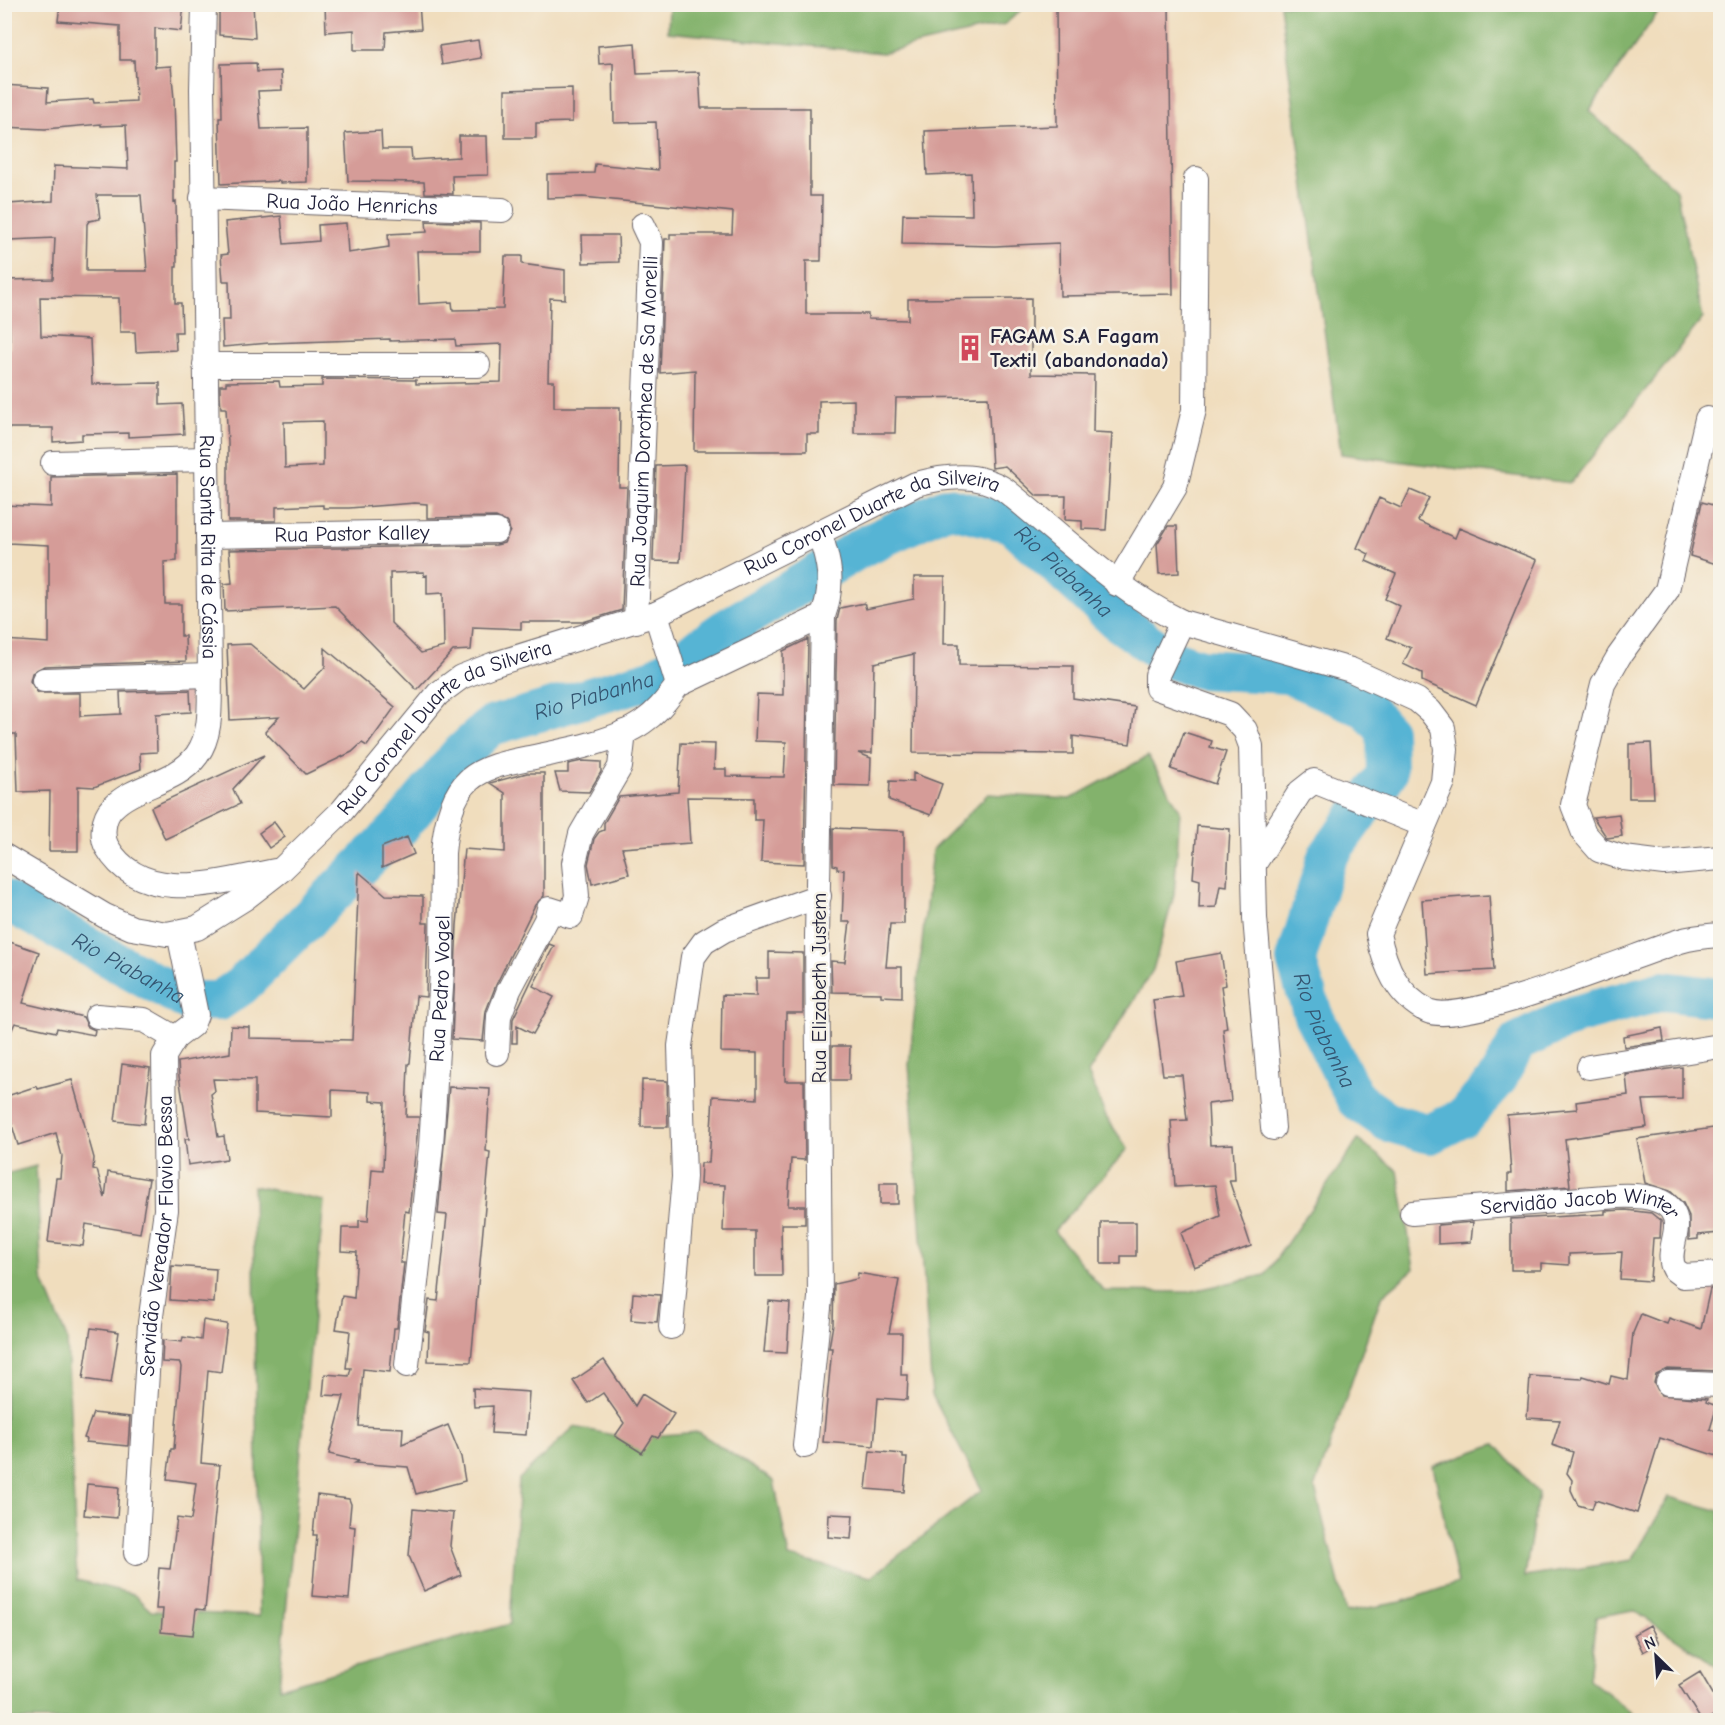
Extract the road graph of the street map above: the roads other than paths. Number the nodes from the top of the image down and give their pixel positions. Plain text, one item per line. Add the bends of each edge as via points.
1 (204, 4) edge
2 (1196, 179) dead end
3 (202, 198) junction
4 (502, 210) dead end
5 (644, 225) dead end
6 (205, 365) junction
7 (478, 365) dead end
8 (1707, 419) dead end
9 (206, 459) junction
10 (53, 463) dead end
11 (496, 531) dead end
12 (208, 536) junction
13 (823, 543) junction
14 (1117, 584) junction
15 (823, 616) junction
16 (651, 621) junction
17 (1177, 631) junction
18 (210, 675) junction
19 (44, 680) dead end
20 (677, 680) junction
21 (624, 732) junction
22 (1424, 825) junction
23 (4, 856) edge
24 (1720, 858) edge
25 (1254, 864) junction
26 (281, 870) junction
27 (819, 896) junction
28 (179, 933) junction
29 (1720, 935) edge
30 (97, 1016) dead end
31 (175, 1038) junction
32 (1720, 1046) edge
33 (497, 1053) dead end
34 (1589, 1067) dead end
35 (1273, 1128) dead end
36 (1412, 1214) dead end
37 (1720, 1274) edge
38 (670, 1327) dead end
39 (407, 1365) dead end
40 (1668, 1383) dead end
41 (1720, 1385) edge
42 (805, 1446) dead end
43 (136, 1552) dead end

1 - 3 street, Rua Santa Rita de Cássia
2 - 14 street via 1194,410 1175,487
3 - 4 street, Rua João Henrichs
3 - 6 street, Rua Santa Rita de Cássia
5 - 16 street, Rua Joaquim Dorothea de Sa Morelli via 651,242
6 - 7 street
6 - 9 street, Rua Santa Rita de Cássia
8 - 24 street via 1667,590 1603,684 1573,805 1584,833 1599,850 1664,863
9 - 10 street
9 - 12 street, Rua Santa Rita de Cássia
11 - 12 street, Rua Pastor Kalley
12 - 18 street, Rua Santa Rita de Cássia
13 - 14 street, Rua Coronel Duarte da Silveira via 916,484 975,477 1005,490
13 - 15 street, Rua Elizabeth Justem via 831,581
13 - 16 street, Rua Coronel Duarte da Silveira
14 - 17 street, Rua Coronel Duarte da Silveira
15 - 20 street, Rua Pedro Vogel
15 - 27 street, Rua Elizabeth Justem
16 - 20 street
16 - 26 street, Rua Coronel Duarte da Silveira via 461,677 438,694 342,811
17 - 22 street, Rua Coronel Duarte da Silveira via 1351,670 1399,690 1430,711 1443,728 1446,749 1443,782
17 - 25 street via 1155,685 1160,691 1230,714 1245,730 1252,758
18 - 19 street
18 - 26 street, Rua Santa Rita de Cássia via 208,725 196,756 168,778 111,809 103,840 125,869 156,883 207,885
20 - 21 street, Rua Pedro Vogel via 662,706
21 - 33 street via 620,767 581,834 574,863 577,896 571,916 549,909 499,1016
21 - 39 street, Rua Pedro Vogel via 489,768 469,780 450,813 443,853 442,972 430,1146
22 - 25 street via 1314,781 1300,792
22 - 29 street, Rua Coronel Duarte da Silveira via 1378,934 1393,981 1429,1012 1452,1015 1497,1004 1683,940
23 - 28 street, Rua Coronel Duarte da Silveira via 114,920 151,933
25 - 35 street
26 - 28 street, Rua Coronel Duarte da Silveira via 213,919
27 - 38 street via 724,930 704,942 693,957 680,1046 684,1177
27 - 42 street, Rua Elizabeth Justem via 820,1298
28 - 31 street, Servidão Vereador Flavio Bessa via 196,1015 192,1025
30 - 31 street via 144,1020
31 - 43 street, Servidão Vereador Flavio Bessa via 164,1056 166,1210 150,1323
32 - 34 street
36 - 37 street, Servidão Jacob Winter via 1617,1196 1648,1197 1668,1205 1675,1216 1675,1270 1683,1276
40 - 41 street

